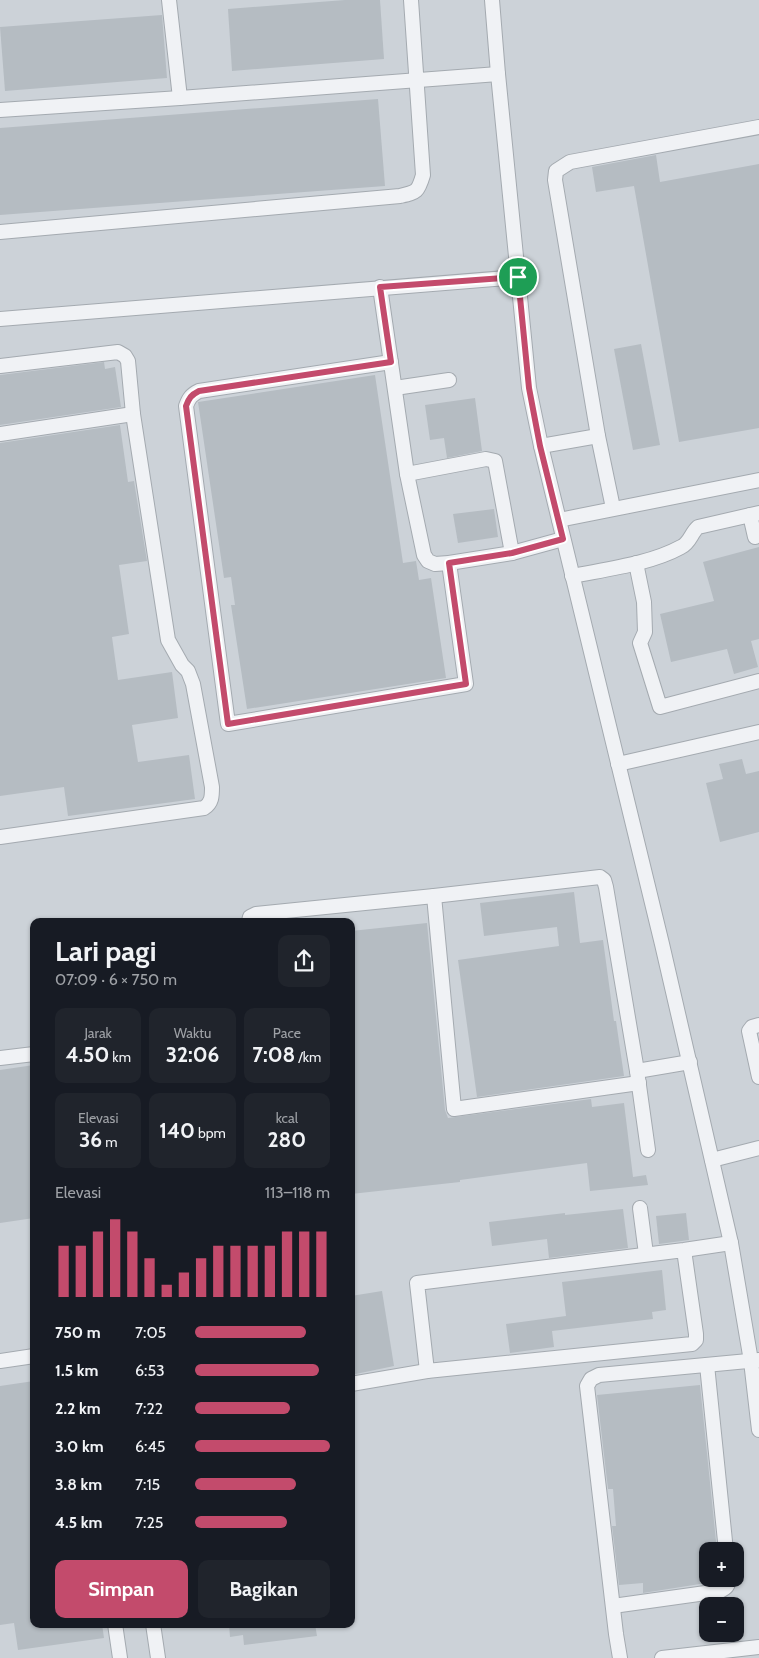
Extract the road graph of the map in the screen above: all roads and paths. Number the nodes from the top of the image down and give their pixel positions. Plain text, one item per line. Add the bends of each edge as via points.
1 (169, 0) edge
2 (410, 0) edge
3 (492, 0) edge
4 (498, 74) junction
5 (416, 81) junction
6 (180, 98) junction
7 (0, 110) edge
8 (759, 127) edge
9 (0, 232) edge
10 (518, 277) junction
11 (380, 287) junction
12 (0, 319) edge
13 (391, 362) junction
14 (0, 366) edge
15 (449, 380) dead end
16 (395, 388) junction
17 (133, 414) junction
18 (0, 434) edge
19 (598, 436) junction
20 (540, 446) junction
21 (407, 474) junction
22 (759, 480) edge
23 (613, 508) junction
24 (754, 514) edge
25 (558, 520) junction
26 (755, 537) dead end
27 (563, 539) junction
28 (512, 553) junction
29 (449, 563) junction
30 (636, 563) junction
31 (572, 576) junction
32 (759, 681) edge
33 (759, 732) edge
34 (618, 764) junction
35 (0, 837) edge
36 (434, 896) junction
37 (249, 918) edge
38 (759, 1025) edge
39 (30, 1054) edge
40 (0, 1058) edge
41 (690, 1062) junction
42 (638, 1077) junction
43 (759, 1077) edge
44 (759, 1148) edge
45 (648, 1150) dead end
46 (712, 1160) junction
47 (640, 1208) dead end
48 (731, 1242) junction
49 (684, 1250) junction
50 (646, 1254) junction
51 (30, 1357) edge
52 (755, 1360) edge
53 (0, 1361) edge
54 (708, 1366) junction
55 (427, 1371) junction
56 (355, 1383) edge
57 (759, 1430) edge
58 (725, 1542) edge
59 (727, 1587) edge
60 (613, 1606) junction
61 (116, 1628) edge
62 (154, 1628) edge
63 (759, 1647) edge
64 (120, 1658) edge
65 (158, 1658) edge
66 (620, 1658) edge
67 (662, 1658) edge

1 - 6 street
2 - 5 street
3 - 4 street
4 - 5 street
4 - 10 street
5 - 6 street
5 - 9 street via 423,175 420,188 412,193
6 - 7 street
8 - 19 street via 570,162 556,171
10 - 11 street
10 - 20 street via 529,388
11 - 12 street
11 - 13 street
13 - 16 street
13 - 29 street via 199,391 188,399 186,406 228,724 466,684
14 - 17 street via 118,352 128,362
15 - 16 street
16 - 21 street
17 - 18 street
17 - 35 street via 168,640 193,684 212,798 204,808
19 - 20 street
19 - 23 street
20 - 25 street
21 - 28 street via 486,459 495,461
21 - 29 street via 424,555 435,564
22 - 23 street
23 - 25 street
24 - 26 street
24 - 30 street via 698,527 682,547
25 - 27 street
27 - 28 street
27 - 31 street
28 - 29 street
30 - 31 street
30 - 32 street via 644,602 645,632 640,643 660,707
31 - 34 street
33 - 34 street
34 - 41 street
36 - 37 street via 256,914
36 - 42 street via 592,877 604,880
36 - 42 street via 454,1109
38 - 43 street via 749,1031
39 - 40 street
41 - 42 street
41 - 46 street
42 - 45 street
44 - 46 street
46 - 48 street
47 - 50 street
48 - 49 street
48 - 52 street
49 - 50 street
49 - 55 street via 696,1334 692,1344
50 - 55 street via 417,1283
51 - 53 street
52 - 54 street
52 - 57 street
54 - 58 street
54 - 60 street via 599,1375 587,1386
55 - 56 street
59 - 60 street via 720,1591
60 - 66 street
61 - 64 street
62 - 65 street
63 - 67 street

